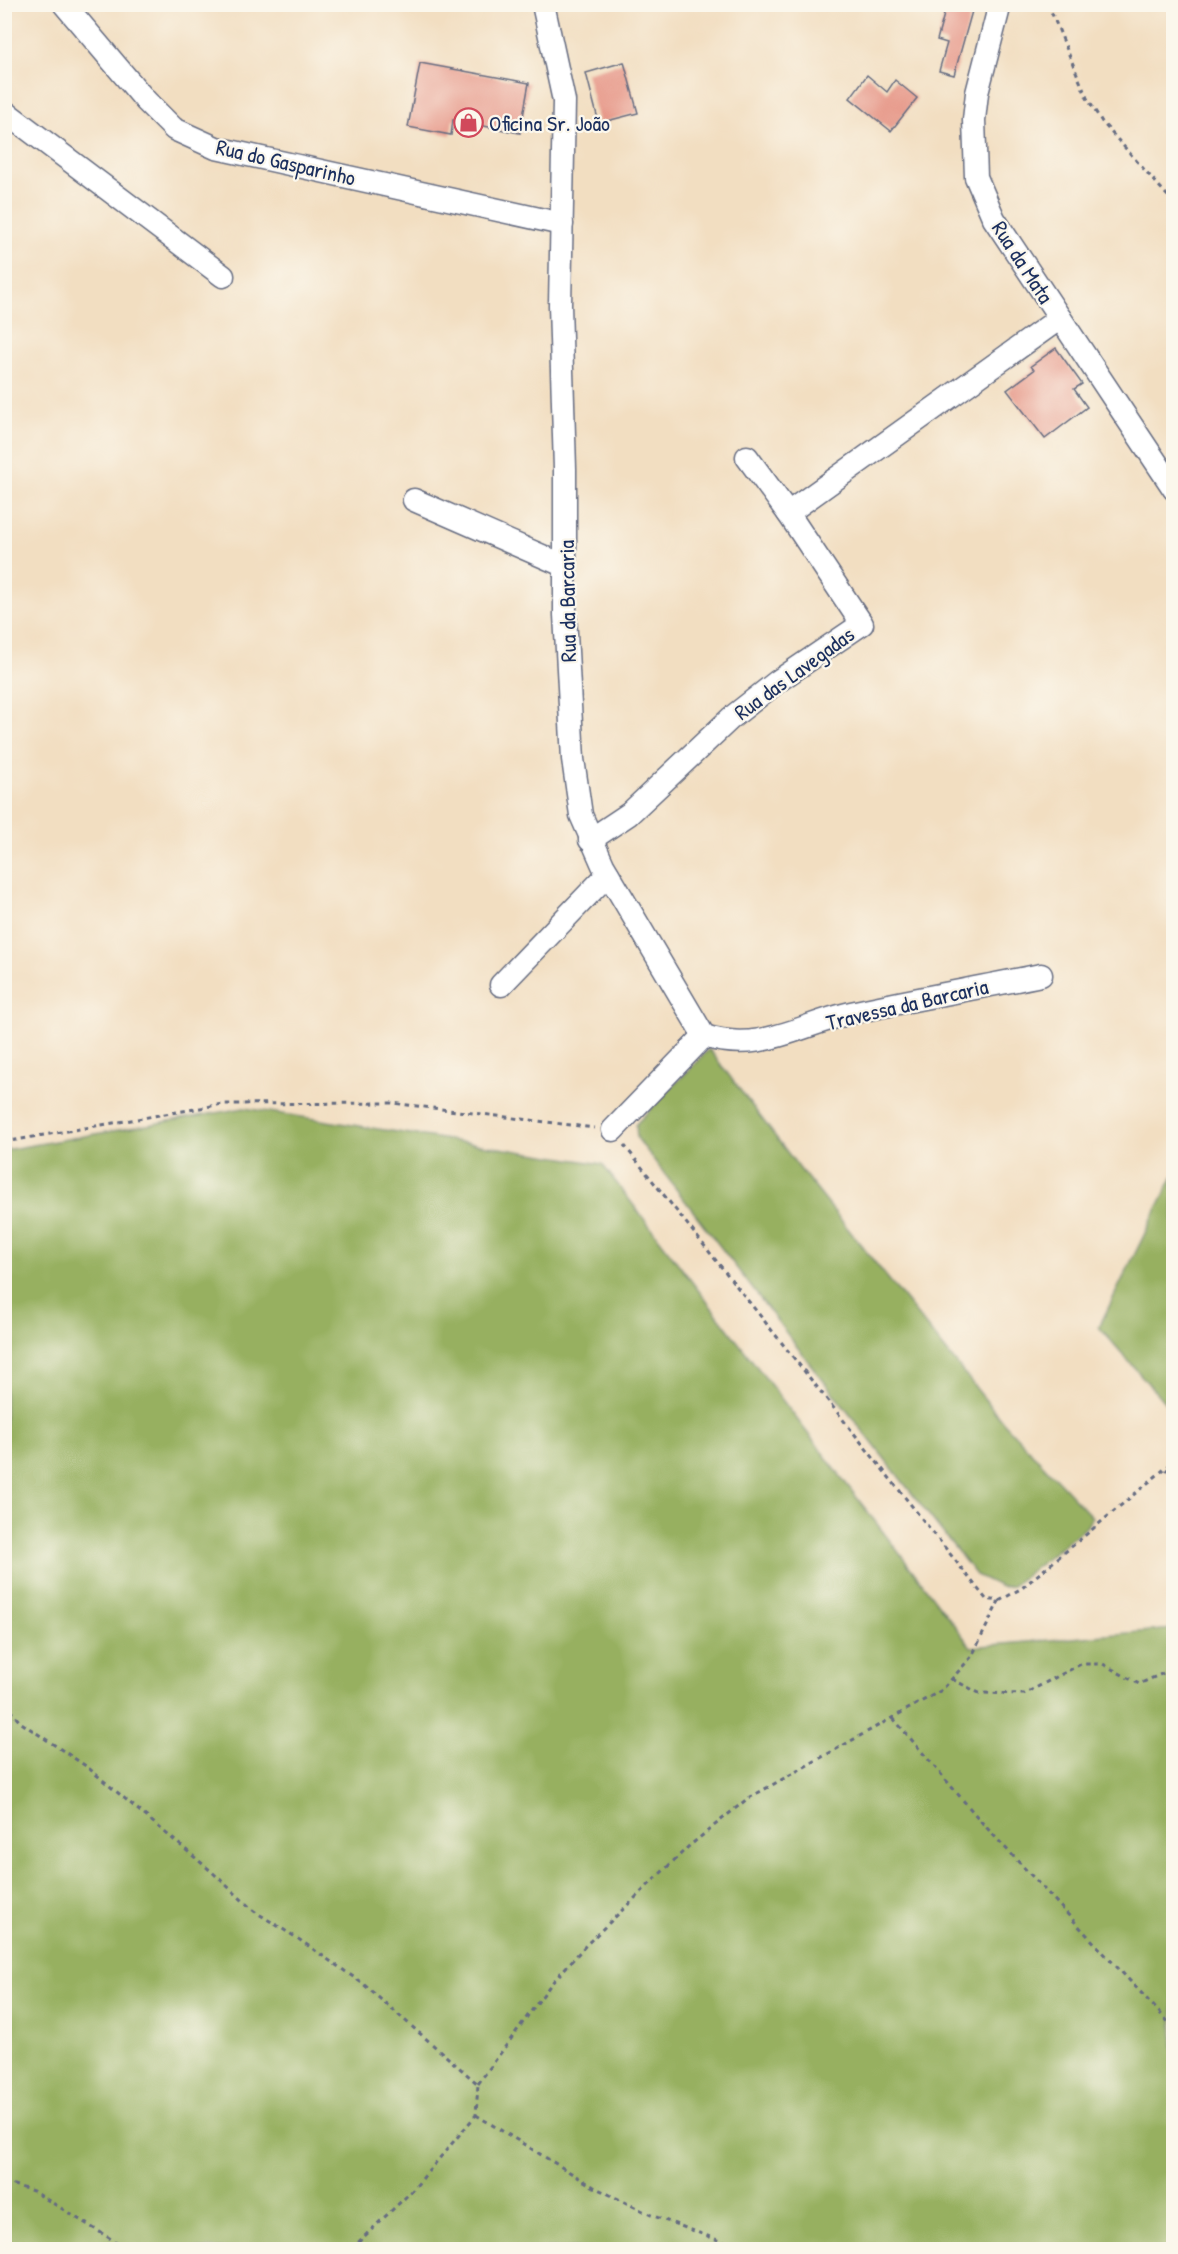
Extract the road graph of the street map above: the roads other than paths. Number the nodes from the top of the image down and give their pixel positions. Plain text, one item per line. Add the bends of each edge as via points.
1 (64, 4) edge
2 (543, 4) edge
3 (1000, 4) edge
4 (4, 111) edge
5 (562, 224) junction
6 (223, 276) dead end
7 (1060, 318) junction
8 (747, 457) dead end
9 (1173, 489) edge
10 (414, 500) dead end
11 (788, 513) junction
12 (565, 566) junction
13 (591, 840) junction
14 (608, 874) junction
15 (1041, 975) dead end
16 (501, 985) dead end
17 (704, 1036) junction
18 (613, 1130) road end

1 - 5 street, Rua do Gasparinho via 174,129 216,148
2 - 5 street, Rua da Barcaria via 564,101
3 - 7 street, Rua da Mata via 976,93 976,177 994,219
4 - 6 street
5 - 12 street, Rua da Barcaria
7 - 9 street, Rua da Mata
7 - 11 street
8 - 11 street
10 - 12 street
11 - 13 street, Rua das Lavegadas via 862,624 731,718 629,814
12 - 13 street, Rua da Barcaria via 573,759 581,815
13 - 14 street, Rua da Barcaria
14 - 16 street
14 - 17 street, Rua da Barcaria
15 - 17 street, Travessa da Barcaria via 849,1014 762,1042 723,1042
17 - 18 street

